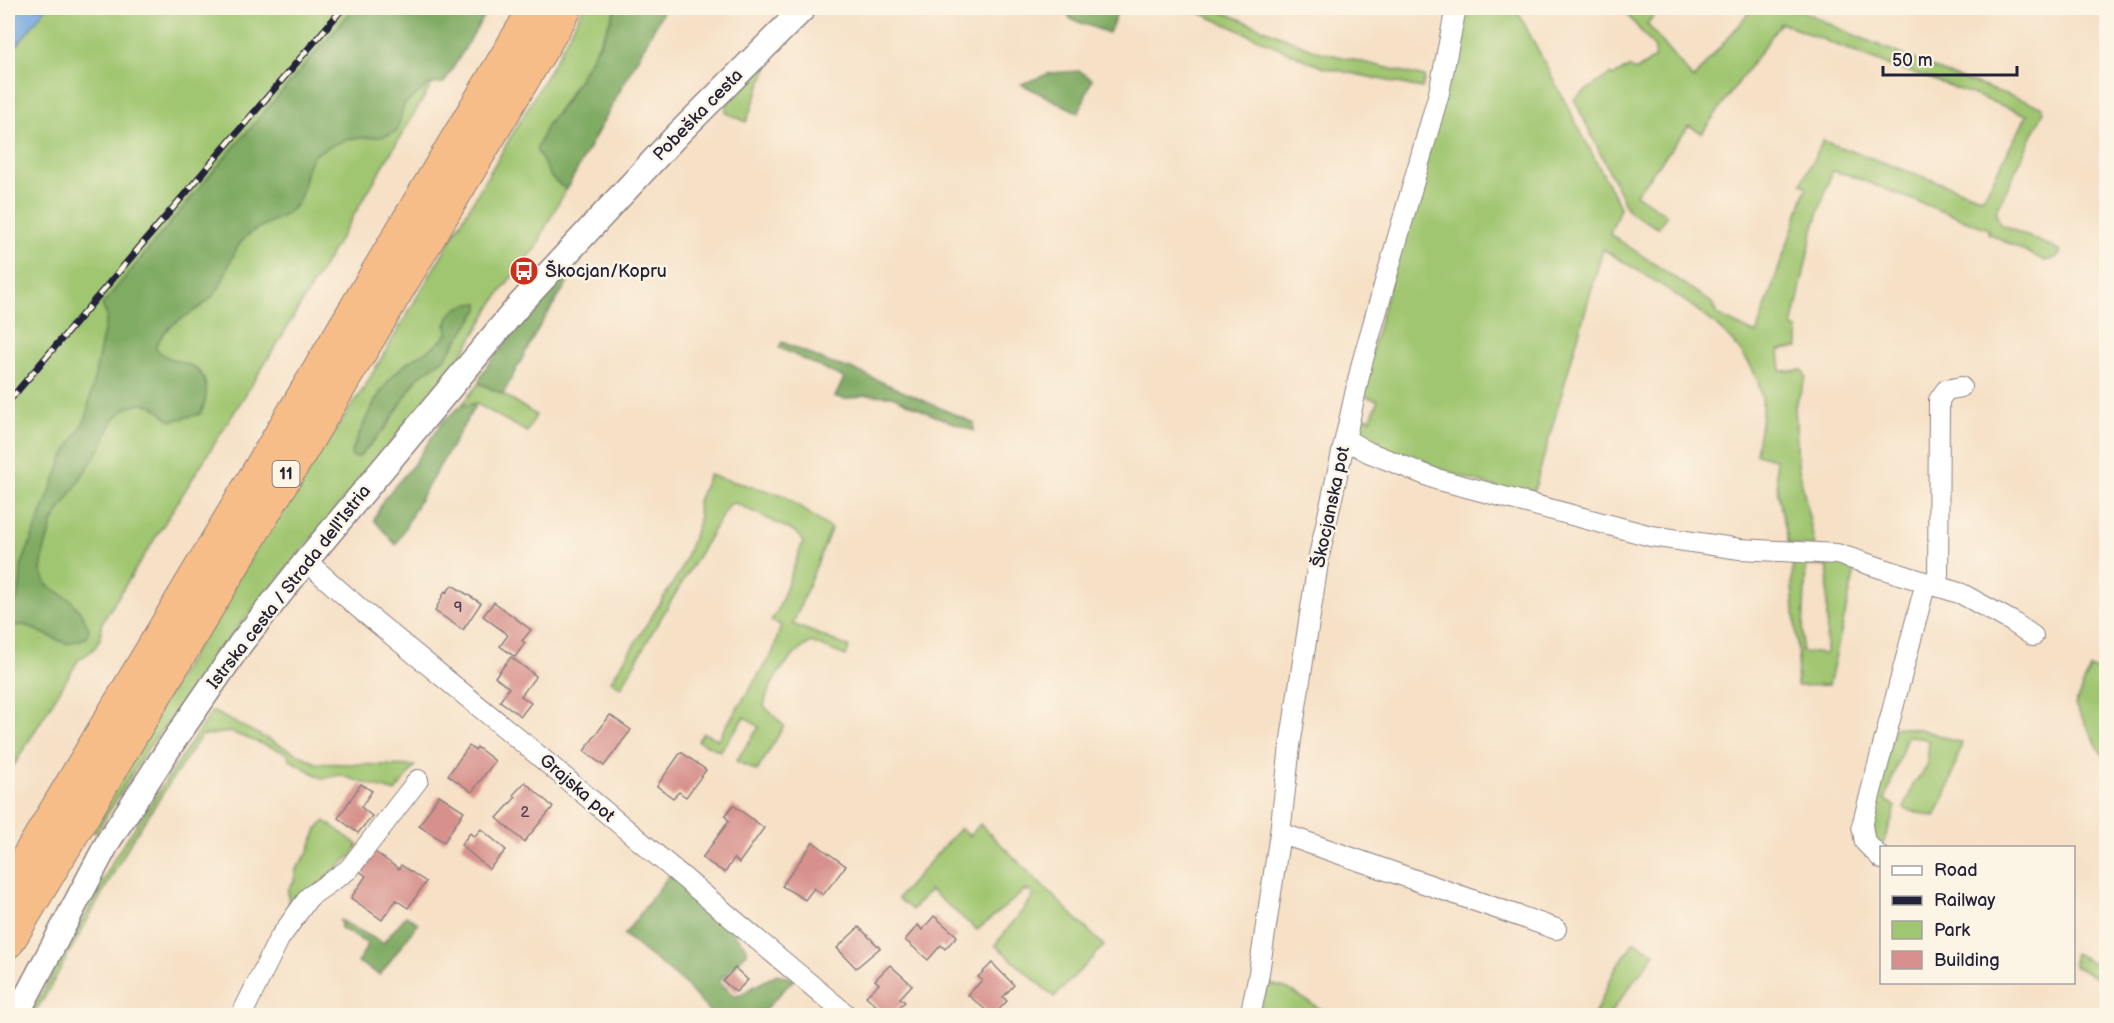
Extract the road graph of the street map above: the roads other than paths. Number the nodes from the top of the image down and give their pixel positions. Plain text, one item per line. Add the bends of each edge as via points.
1 (535, 8) edge
2 (566, 8) edge
3 (804, 8) edge
4 (1456, 8) edge
5 (593, 224) joint
6 (1961, 387) dead end
7 (1345, 439) junction
8 (306, 561) junction
9 (1932, 584) junction
10 (2033, 636) dead end
11 (418, 780) dead end
12 (1280, 833) junction
13 (1880, 858) edge
14 (8, 890) edge
15 (1556, 929) dead end
16 (8, 942) edge
17 (16, 1016) edge
18 (241, 1016) edge
19 (848, 1016) edge
20 (1250, 1016) edge

1 - 14 highway, 11
2 - 16 highway, 11
3 - 5 street, Pobeška cesta
4 - 7 street, Škocjanska pot via 1440,93 1362,363
5 - 8 street, Istrska cesta / Strada dell'Istria via 520,304
6 - 9 street via 1946,390 1939,400
7 - 9 street via 1436,479 1651,536 1740,549 1837,554
7 - 12 street, Škocjanska pot via 1319,556
8 - 17 street, Istrska cesta / Strada dell'Istria via 241,643 109,840
8 - 19 street, Grajska pot
9 - 10 street via 1962,594
9 - 13 street via 1862,826 1865,842
11 - 18 street via 349,869 309,897 279,939
12 - 15 street
12 - 20 street, Škocjanska pot

